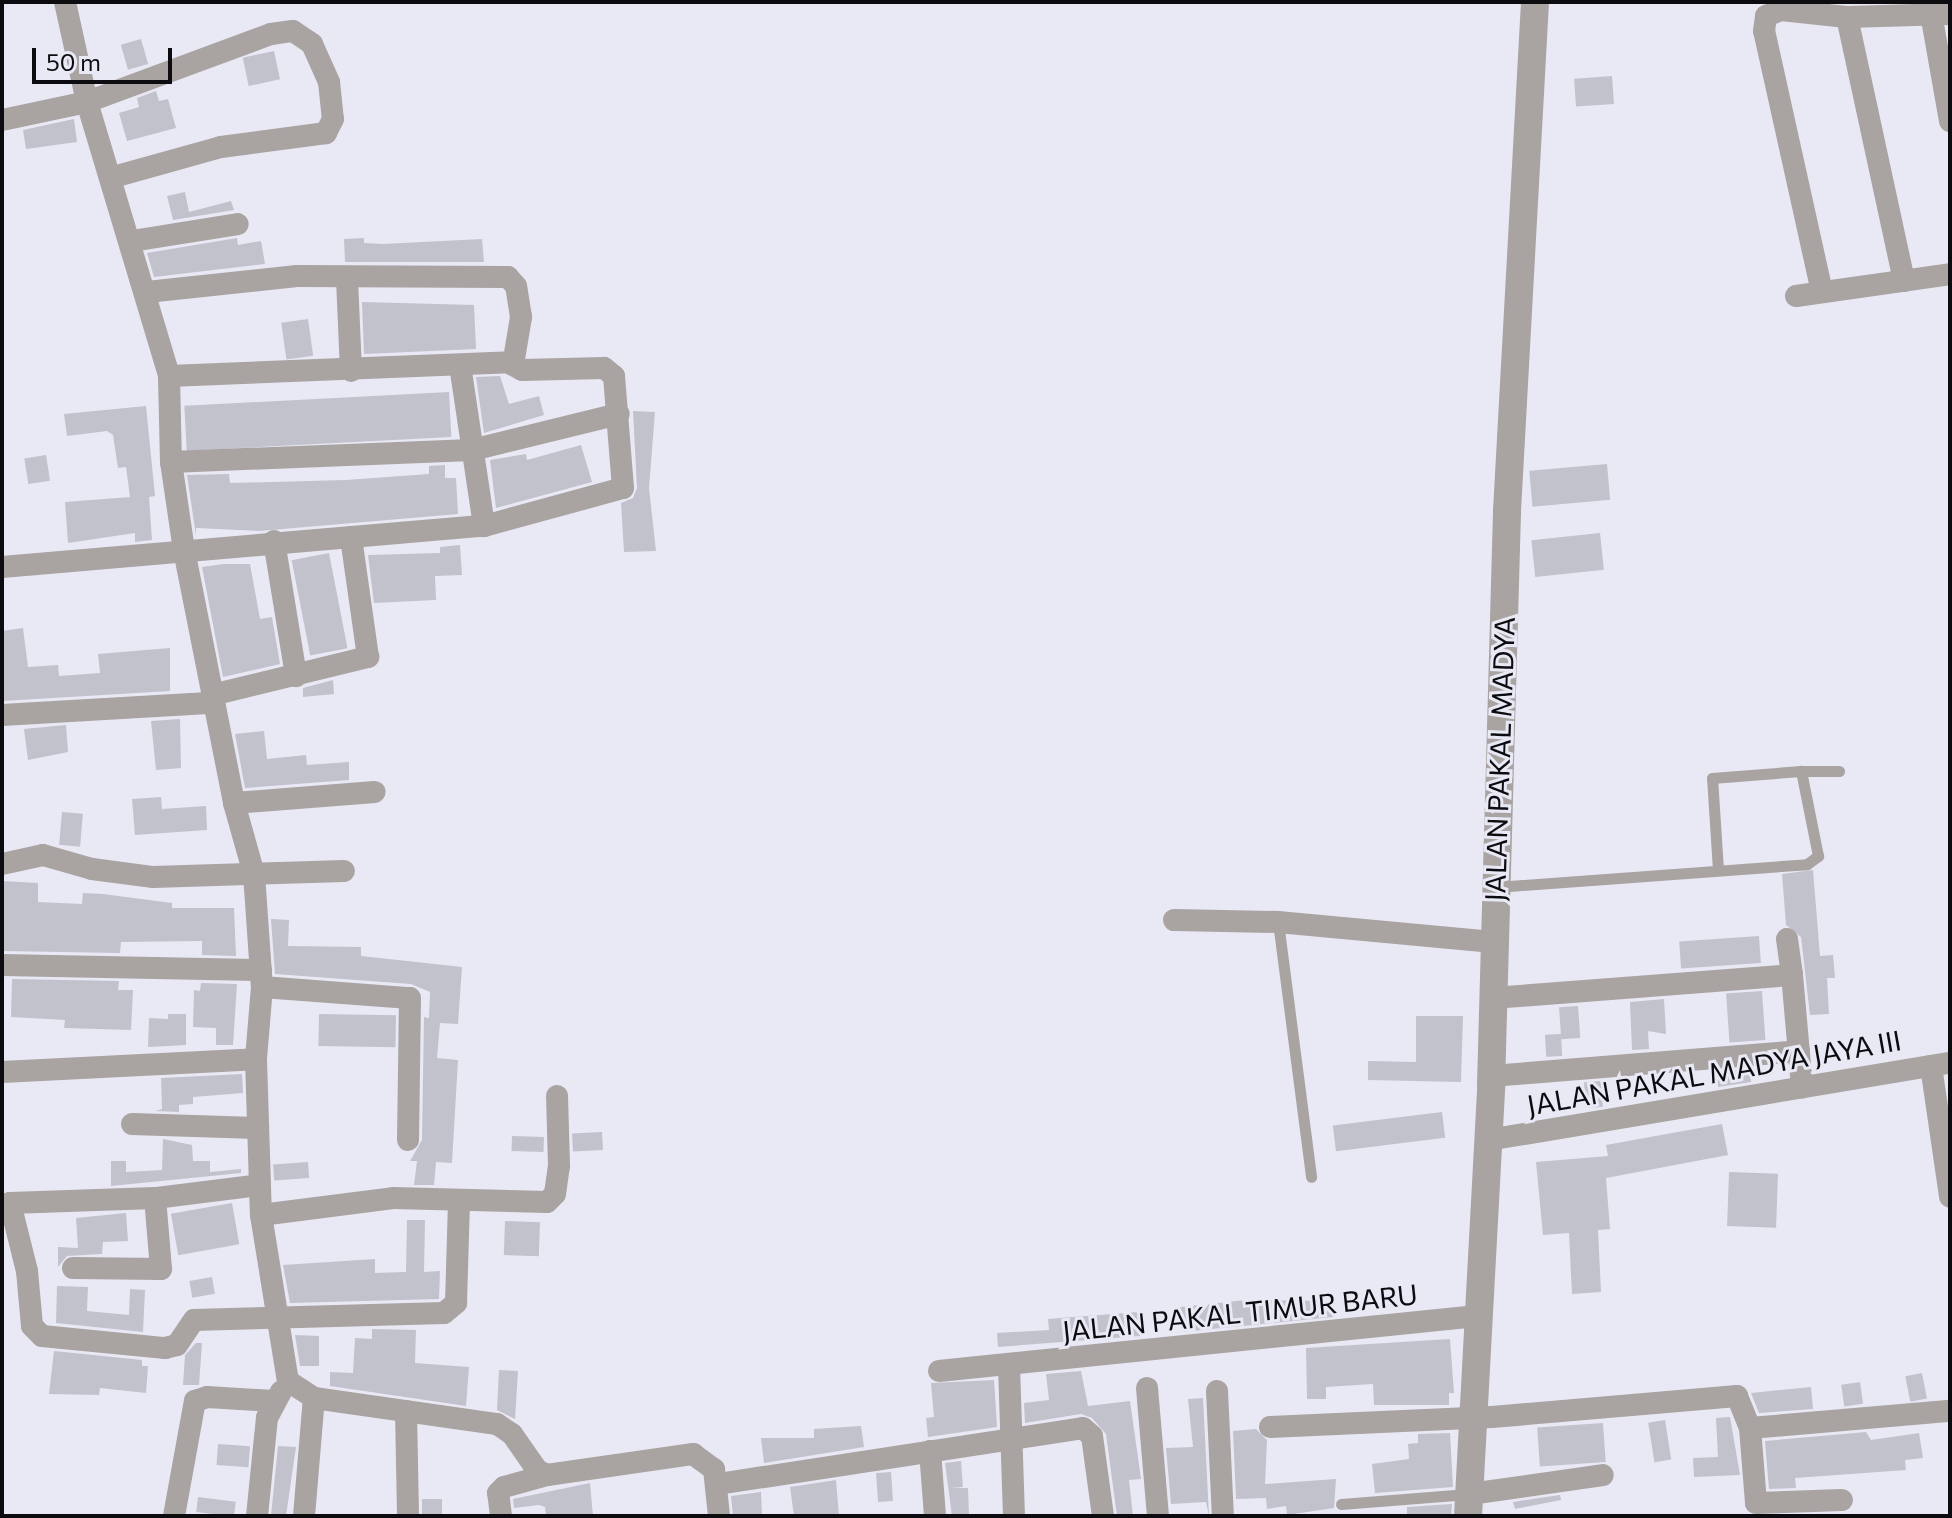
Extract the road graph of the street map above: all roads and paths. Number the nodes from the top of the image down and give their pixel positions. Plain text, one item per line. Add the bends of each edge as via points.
1 (65, 2) edge
2 (1535, 2) edge
3 (1936, 12) edge
4 (1847, 17) junction
5 (87, 102) junction
6 (2, 120) edge
7 (1950, 121) edge
8 (110, 178) junction
9 (238, 224) dead end
10 (132, 241) junction
11 (1950, 274) edge
12 (347, 279) junction
13 (1904, 281) junction
14 (147, 292) junction
15 (1822, 292) junction
16 (1796, 296) dead end
17 (512, 362) junction
18 (460, 365) junction
19 (351, 371) junction
20 (169, 376) junction
21 (619, 414) junction
22 (472, 450) junction
23 (171, 462) junction
24 (484, 526) junction
25 (351, 537) junction
26 (274, 541) junction
27 (184, 550) junction
28 (2, 567) edge
29 (296, 676) junction
30 (212, 699) junction
31 (2, 715) edge
32 (1801, 771) junction
33 (1839, 771) dead end
34 (375, 792) dead end
35 (234, 803) junction
36 (2, 864) edge
37 (1718, 870) junction
38 (344, 871) dead end
39 (254, 874) junction
40 (1495, 887) junction
41 (1174, 920) dead end
42 (1278, 922) junction
43 (1787, 939) dead end
44 (1493, 942) junction
45 (2, 965) edge
46 (1792, 975) junction
47 (262, 979) junction
48 (1493, 998) junction
49 (1799, 1051) junction
50 (256, 1059) junction
51 (1941, 1064) edge
52 (2, 1072) edge
53 (1491, 1076) junction
54 (1802, 1088) junction
55 (557, 1096) dead end
56 (132, 1124) dead end
57 (257, 1128) junction
58 (408, 1140) dead end
59 (1488, 1140) junction
60 (1311, 1177) dead end
61 (260, 1185) junction
62 (1950, 1197) edge
63 (155, 1198) junction
64 (459, 1202) junction
65 (261, 1215) junction
66 (73, 1268) dead end
67 (279, 1315) junction
68 (1477, 1316) junction
69 (1009, 1366) junction
70 (939, 1371) dead end
71 (288, 1381) junction
72 (1147, 1388) dead end
73 (1217, 1391) dead end
74 (314, 1398) junction
75 (274, 1401) junction
76 (406, 1411) junction
77 (1950, 1411) edge
78 (1475, 1418) junction
79 (1270, 1427) dead end
80 (1750, 1428) junction
81 (1014, 1437) junction
82 (930, 1451) junction
83 (547, 1475) junction
84 (1603, 1475) dead end
85 (718, 1484) junction
86 (1842, 1500) dead end
87 (1341, 1504) dead end
88 (1469, 1505) edge
89 (174, 1516) edge
90 (257, 1516) edge
91 (304, 1516) edge
92 (408, 1516) edge
93 (501, 1516) edge
94 (719, 1516) edge
95 (935, 1516) edge
96 (1014, 1516) edge
97 (1103, 1516) edge
98 (1158, 1516) edge
99 (1223, 1516) edge

1 - 5 street
2 - 40 street, JALAN PAKAL MADYA via 1507,511
3 - 4 street
3 - 7 street
4 - 13 street
4 - 15 street via 1781,10 1766,16 1764,31
5 - 6 street
5 - 8 street
5 - 8 street via 271,34 293,31 312,44 329,82 333,119 326,133 221,147
8 - 10 street
9 - 10 street
10 - 14 street
11 - 13 street
12 - 14 street via 262,278
12 - 17 street via 508,277 516,286 521,317
12 - 19 street
13 - 15 street
14 - 20 street
15 - 16 street
17 - 18 street
17 - 21 street via 522,370 608,369
18 - 19 street
18 - 22 street
19 - 20 street
20 - 23 street
21 - 22 street
21 - 24 street via 624,484 620,492
22 - 23 street
22 - 24 street
23 - 27 street
24 - 25 street
25 - 26 street
25 - 29 street via 370,654 361,663
26 - 27 street
26 - 29 street
27 - 28 street
27 - 30 street
29 - 30 street
30 - 31 street
30 - 35 street
32 - 33 lane
32 - 37 lane via 1712,778
32 - 37 lane via 1818,856 1807,864
34 - 35 street
35 - 39 street
36 - 39 street via 43,855 92,869 153,877
37 - 40 lane
38 - 39 street
39 - 47 street
40 - 44 street, JALAN PAKAL MADYA
41 - 42 street
42 - 44 street
42 - 60 lane
43 - 46 street
44 - 48 street, JALAN PAKAL MADYA
45 - 47 street
46 - 48 street
46 - 49 street
47 - 50 street
47 - 58 street via 410,998
48 - 53 street, JALAN PAKAL MADYA
49 - 53 street
49 - 54 street
50 - 52 street
50 - 57 street
51 - 54 street, JALAN PAKAL MADYA JAYA III
51 - 62 street
53 - 59 street, JALAN PAKAL MADYA
54 - 59 street, JALAN PAKAL MADYA JAYA III
55 - 64 street via 559,1166 552,1200
56 - 57 street
57 - 61 street
59 - 68 street, JALAN PAKAL MADYA
61 - 63 street
61 - 65 street
63 - 66 street via 161,1269
63 - 67 street via 10,1203 27,1271 32,1326 42,1336 169,1348 194,1320
64 - 65 street via 393,1198
64 - 67 street via 456,1303 448,1312
65 - 67 street
67 - 71 street
68 - 69 street, JALAN PAKAL TIMUR BARU
68 - 78 street, JALAN PAKAL MADYA
69 - 70 street, JALAN PAKAL TIMUR BARU
69 - 81 street
71 - 74 street
71 - 75 street
72 - 98 street
73 - 99 street
74 - 76 street
74 - 91 street
75 - 89 street via 195,1401
75 - 90 street via 267,1418
76 - 83 street via 497,1424 512,1434 534,1468
76 - 92 street
77 - 80 street
78 - 79 street
78 - 80 street via 1737,1396
78 - 88 street, JALAN PAKAL MADYA
80 - 86 street via 1756,1503
81 - 82 street
81 - 96 street
81 - 97 street via 1077,1427 1090,1430
82 - 85 street
82 - 95 street
83 - 85 street via 693,1454 709,1462
83 - 93 street via 501,1488
84 - 88 street
85 - 94 street
87 - 88 lane

